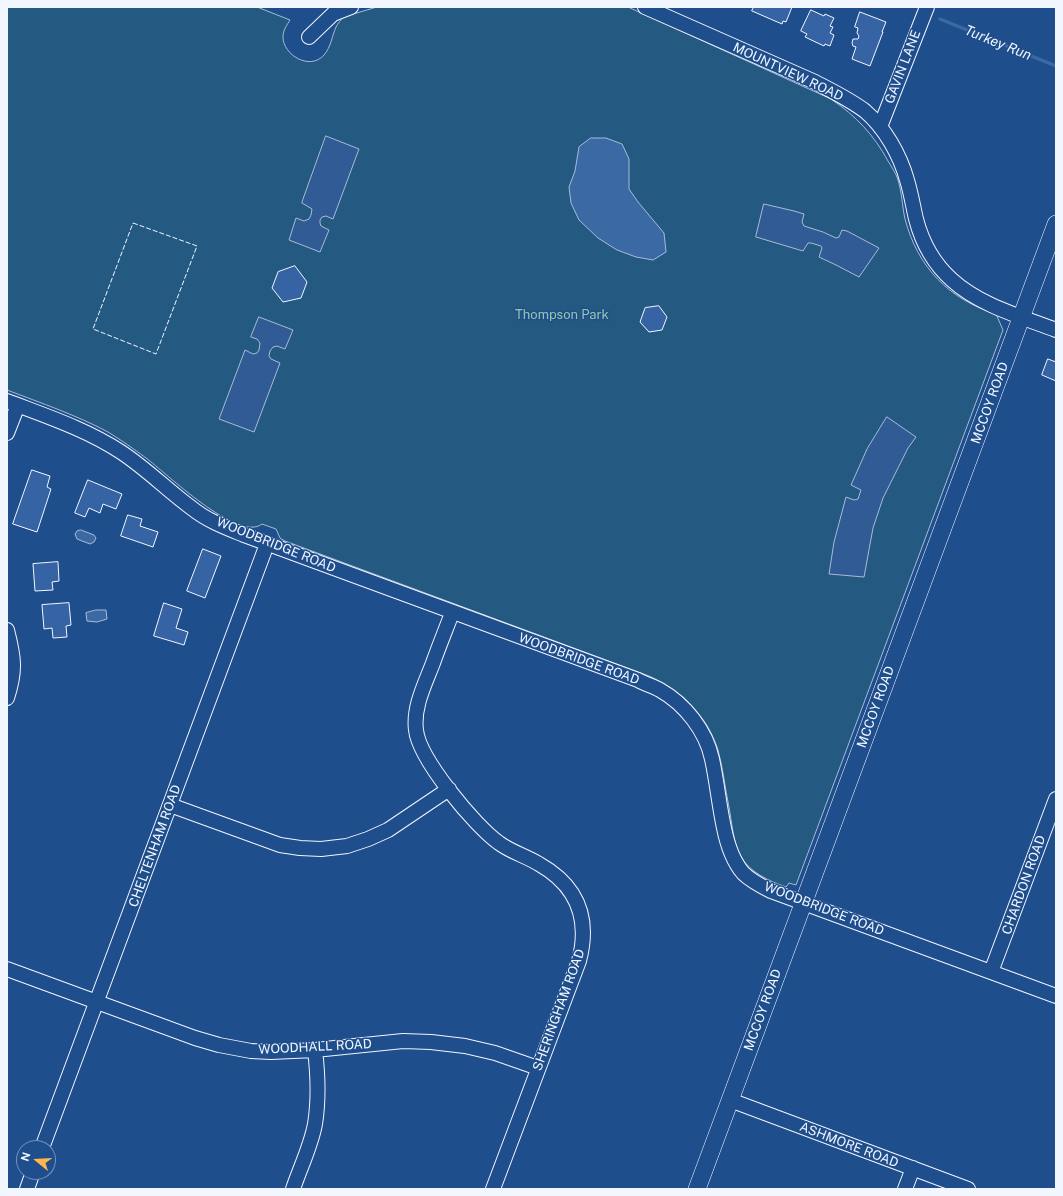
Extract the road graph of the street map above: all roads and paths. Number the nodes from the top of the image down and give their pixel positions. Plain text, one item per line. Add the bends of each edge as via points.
1 (350, 7) edge
2 (645, 7) edge
3 (926, 7) edge
4 (309, 37) dead end
5 (880, 127) junction
6 (1056, 224) edge
7 (1022, 317) junction
8 (1056, 330) edge
9 (12, 403) edge
10 (7, 433) edge
11 (267, 544) junction
12 (452, 612) junction
13 (7, 630) edge
14 (7, 698) edge
15 (449, 789) junction
16 (1056, 799) edge
17 (170, 805) junction
18 (803, 902) junction
19 (7, 968) edge
20 (991, 972) junction
21 (1056, 996) edge
22 (97, 1002) junction
23 (315, 1050) junction
24 (538, 1068) junction
25 (730, 1100) junction
26 (45, 1140) edge
27 (913, 1168) junction
28 (293, 1189) edge
29 (493, 1189) edge
30 (697, 1189) edge
31 (905, 1189) edge
32 (968, 1189) edge

1 - 4 street via 333,14
2 - 5 street, MOUNTVIEW ROAD via 839,94 865,112
3 - 5 street, GAVIN LANE
5 - 7 street, MOUNTVIEW ROAD via 904,169 916,220 936,263 952,280 970,293
6 - 7 main road, MCCOY ROAD
7 - 8 street, MOUNTVIEW ROAD
7 - 18 main road, MCCOY ROAD
9 - 10 street
9 - 11 street, WOODBRIDGE ROAD via 67,424 102,441 146,470 194,510 217,523
11 - 12 street, WOODBRIDGE ROAD
11 - 17 street, CHELTENHAM ROAD
12 - 15 street, SHERINGHAM ROAD via 422,690 416,713 416,731 421,749
12 - 18 street, WOODBRIDGE ROAD via 638,680 660,690 678,703 705,738 712,758 727,842 737,863 754,882
13 - 14 street via 14,670
15 - 17 street via 388,830 347,846 321,849 280,845
15 - 24 street, SHERINGHAM ROAD via 481,829 500,844 540,864 555,875 569,889 582,916 584,932 579,961
16 - 20 street, CHARDON ROAD
17 - 22 street, CHELTENHAM ROAD
18 - 20 street, WOODBRIDGE ROAD
18 - 25 main road, MCCOY ROAD
19 - 22 street, WOODHALL ROAD
20 - 21 street, WOODBRIDGE ROAD
22 - 23 street, WOODHALL ROAD via 219,1045 251,1051
22 - 26 street, CHELTENHAM ROAD
23 - 24 street, WOODHALL ROAD via 403,1041 431,1042 495,1053
23 - 28 street via 318,1074 314,1125
24 - 29 street, SHERINGHAM ROAD
25 - 27 street, ASHMORE ROAD
25 - 30 main road, MCCOY ROAD
27 - 31 street
27 - 32 street, ASHMORE ROAD

